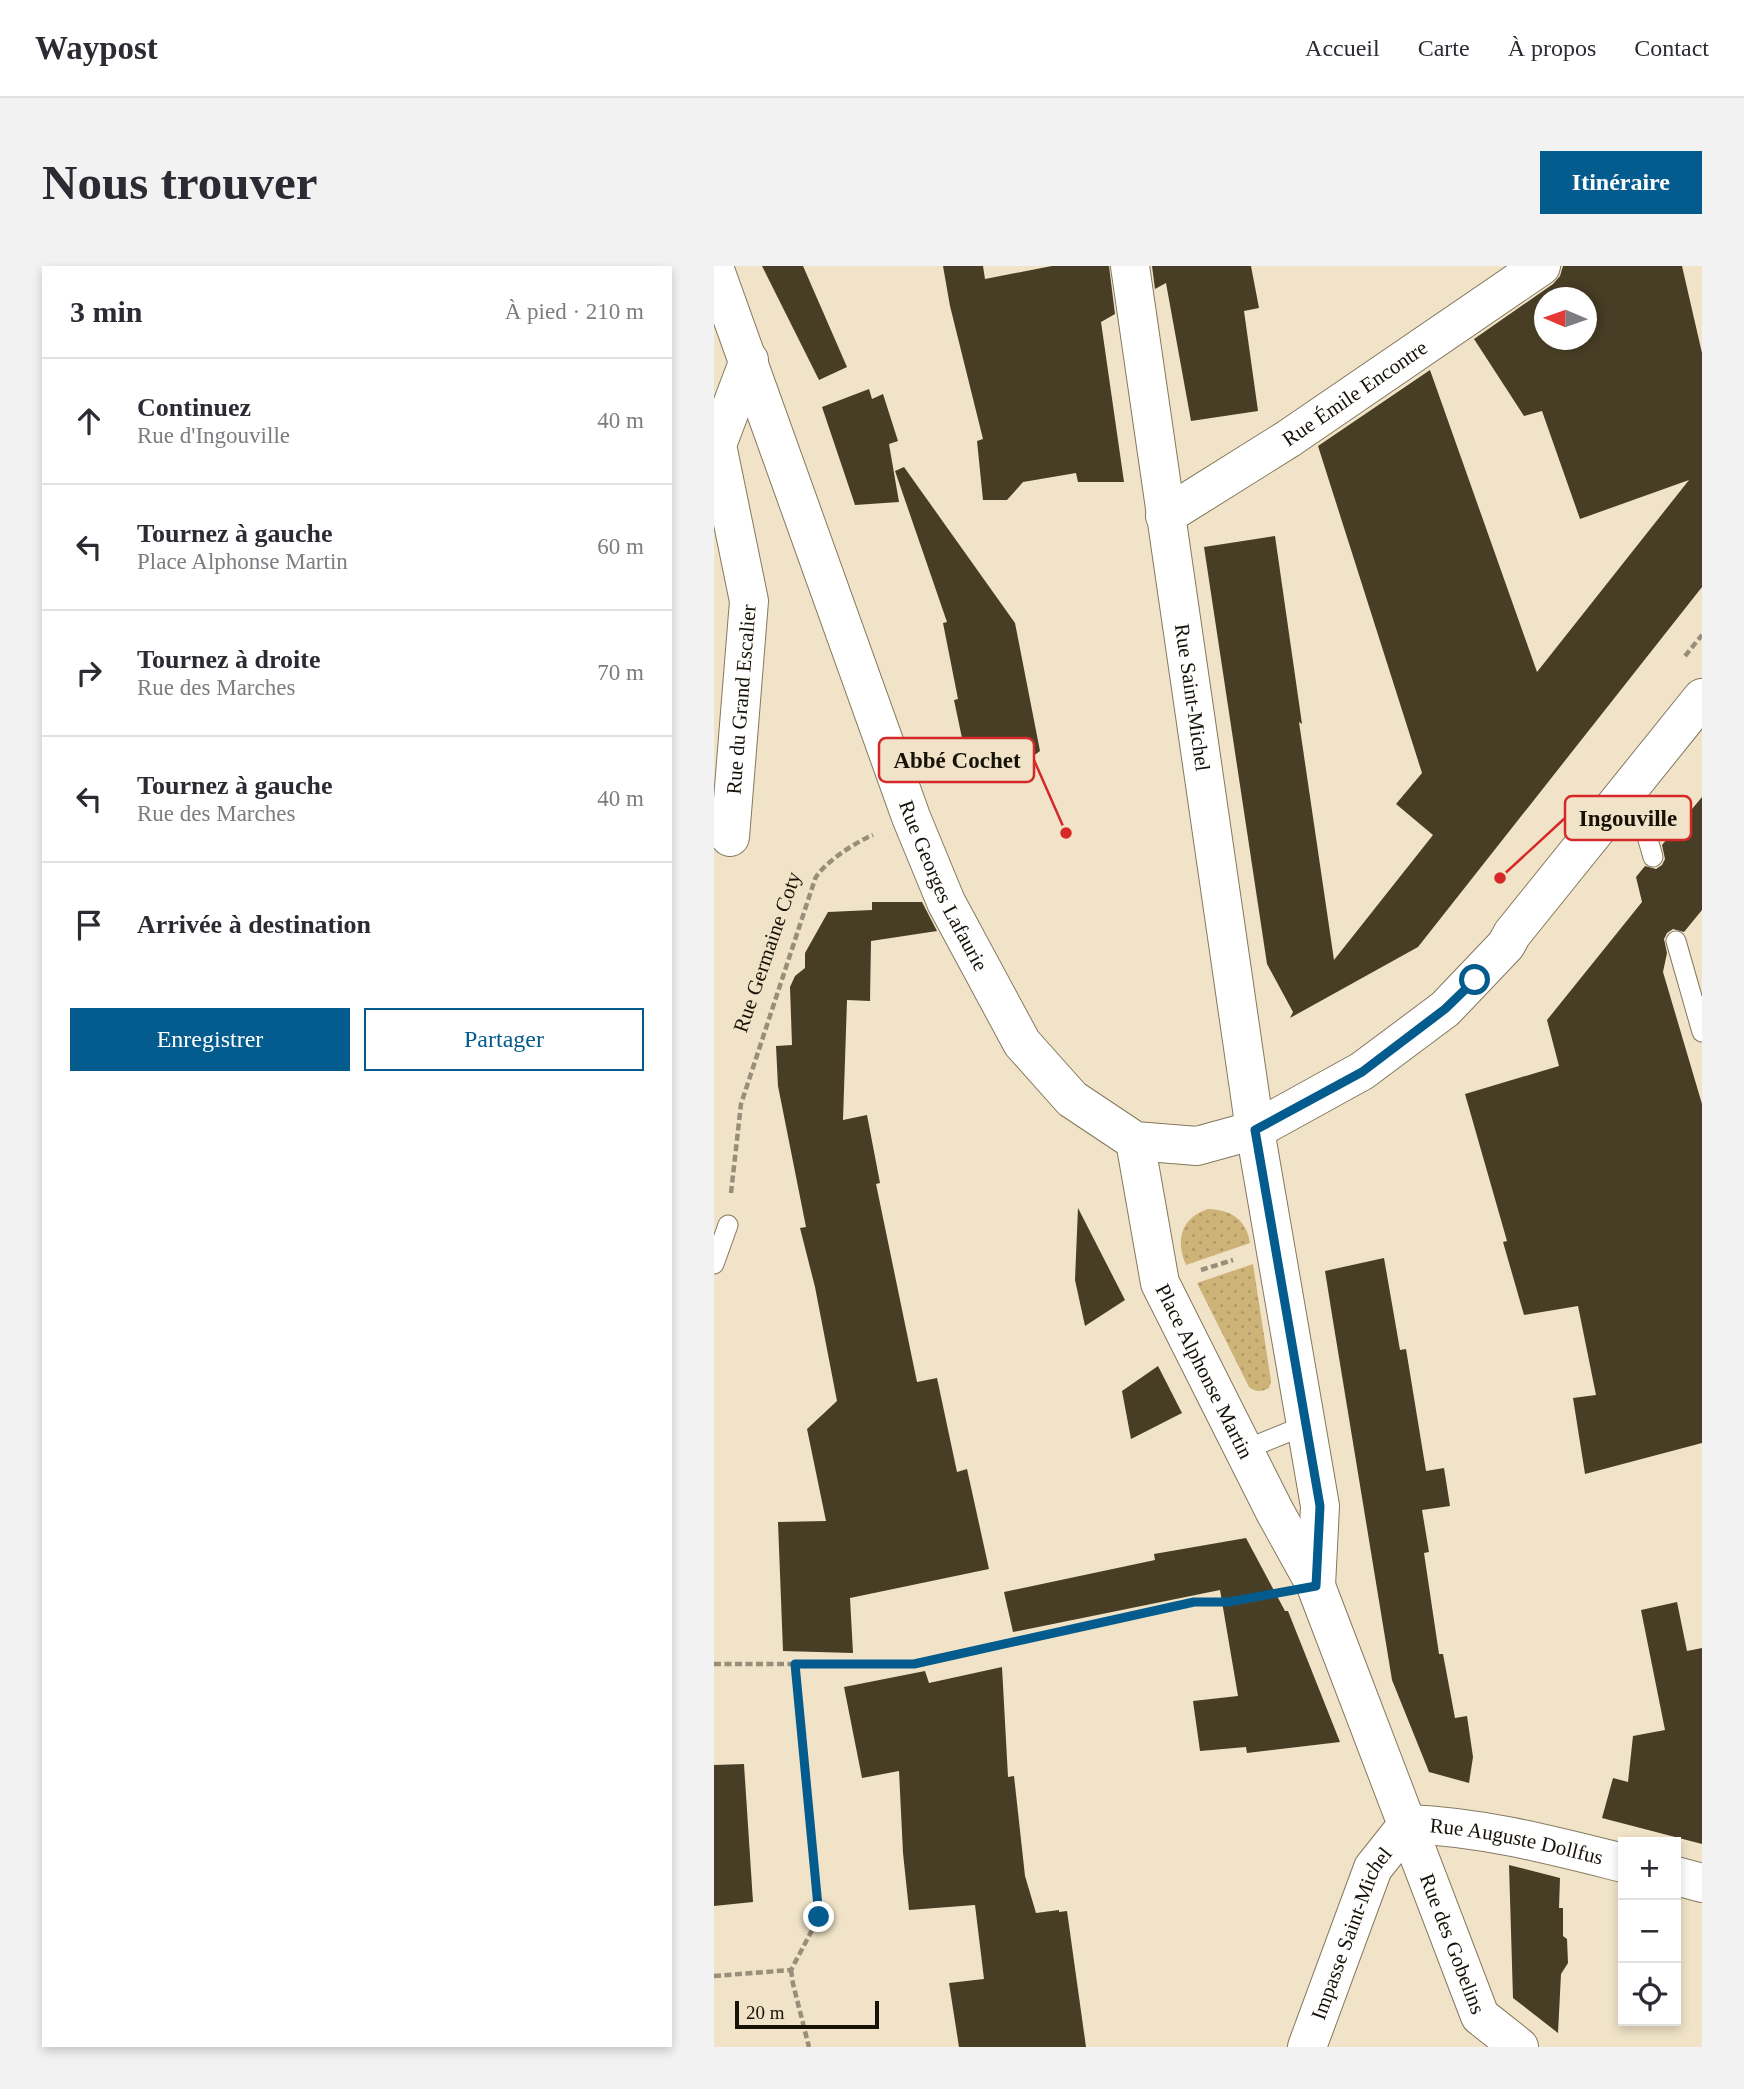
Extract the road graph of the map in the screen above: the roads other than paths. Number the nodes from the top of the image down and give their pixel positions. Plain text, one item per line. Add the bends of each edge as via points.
1 (1130, 266) edge
2 (1541, 266) edge
3 (714, 267) edge
4 (749, 360) junction
5 (1166, 516) junction
6 (1702, 698) edge
7 (1632, 784) junction
8 (730, 837) dead end
9 (1653, 857) dead end
10 (1676, 941) dead end
11 (1702, 1032) edge
12 (1255, 1130) junction
13 (1135, 1141) junction
14 (727, 1225) road end
15 (714, 1264) edge
16 (1306, 1425) junction
17 (1244, 1450) junction
18 (1316, 1586) junction
19 (1408, 1825) junction
20 (1618, 1862) edge
21 (1681, 1877) edge
22 (1702, 1883) edge
23 (1307, 2047) edge
24 (1519, 2047) edge

1 - 5 street, Rue Saint-Michel
2 - 5 street, Rue Émile Encontre via 1288,439
3 - 4 street, Rue Georges Lafaurie
4 - 8 street, Rue du Grand Escalier via 716,445 749,601
4 - 13 street, Rue Georges Lafaurie via 911,817 946,902 1022,1043 1072,1099
5 - 12 street, Rue Saint-Michel
6 - 7 street, Rue Georges Lafaurie
7 - 9 lane
7 - 12 street, Rue Georges Lafaurie via 1506,945 1445,1009 1362,1072
10 - 11 lane
12 - 13 street, Rue Georges Lafaurie via 1197,1146
12 - 16 street, Place Alphonse Martin
13 - 17 street, Place Alphonse Martin via 1160,1283
14 - 15 lane
16 - 17 lane
16 - 18 street, Place Alphonse Martin via 1320,1506
17 - 18 street, Place Alphonse Martin
18 - 19 street, Place Alphonse Martin
19 - 20 street, Rue Auguste Dollfus via 1454,1826
19 - 23 street, Impasse Saint-Michel via 1373,1868
19 - 24 street, Rue des Gobelins via 1480,2016
21 - 22 street

